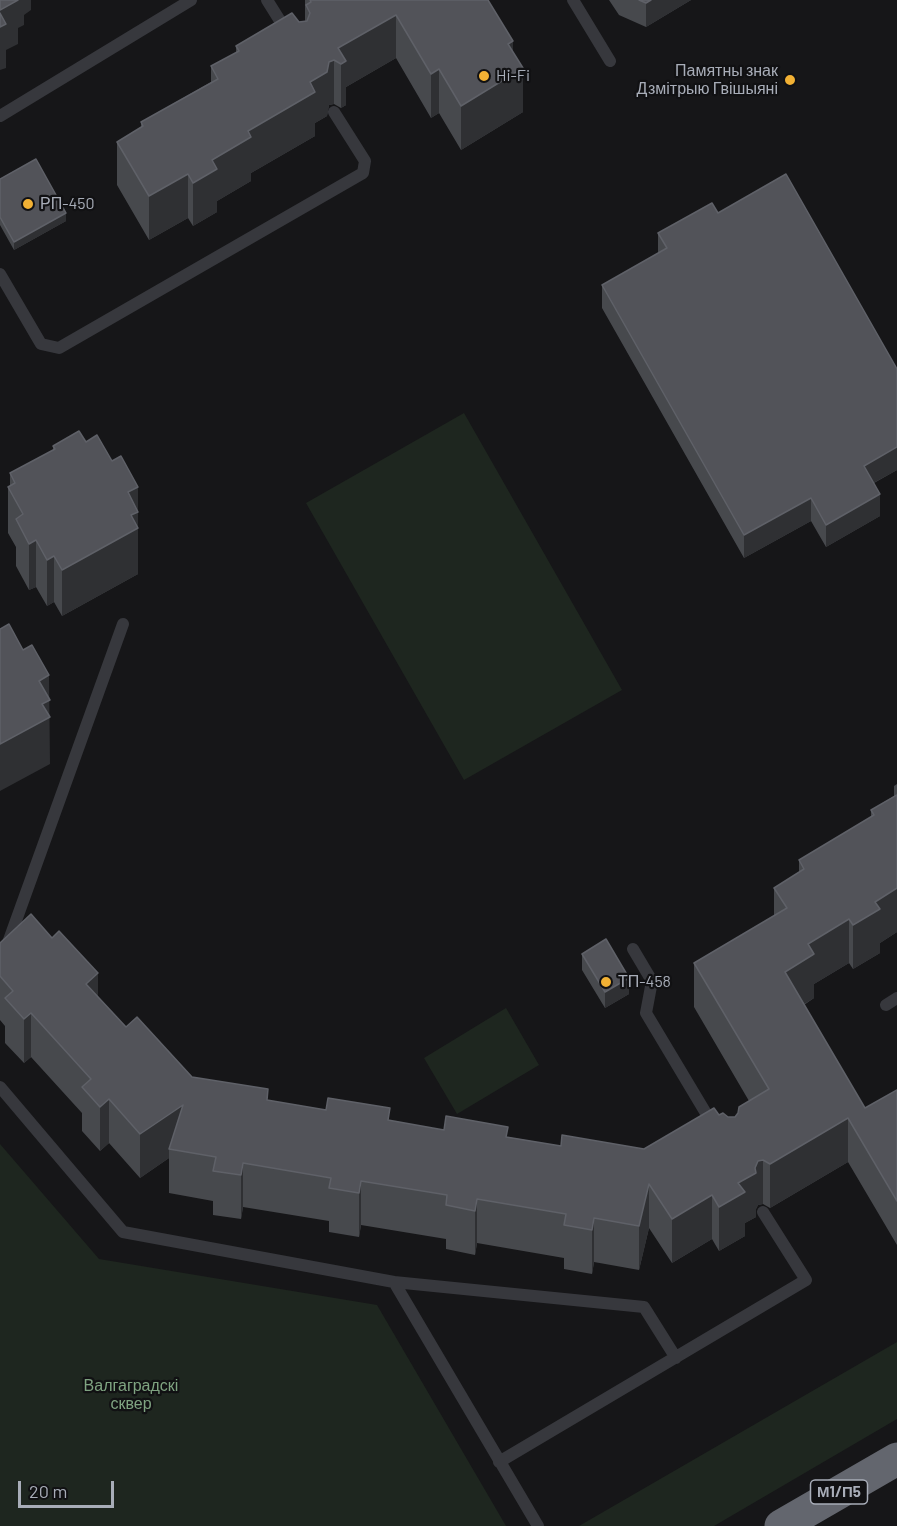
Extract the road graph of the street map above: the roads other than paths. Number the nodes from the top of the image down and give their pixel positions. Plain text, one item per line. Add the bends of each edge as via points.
1 (191, 0) edge
2 (267, 0) edge
3 (573, 0) edge
4 (292, 42) edge
5 (610, 61) dead end
6 (334, 112) dead end
7 (0, 116) edge
8 (0, 274) edge
9 (123, 624) dead end
10 (633, 949) dead end
11 (0, 965) edge
12 (897, 998) edge
13 (886, 1005) dead end
14 (0, 1087) edge
15 (720, 1137) edge
16 (763, 1212) dead end
17 (394, 1282) junction
18 (676, 1358) junction
19 (897, 1458) edge
20 (499, 1462) junction
21 (537, 1526) edge
22 (781, 1526) edge

1 - 7 lane
2 - 4 lane
3 - 5 lane
6 - 8 lane via 365,161 363,173 59,348 41,344
9 - 11 lane
10 - 15 lane via 652,981 646,1013
12 - 13 lane
14 - 17 lane via 123,1232
16 - 18 lane via 806,1280
17 - 18 lane via 644,1307
17 - 20 lane
18 - 20 lane
19 - 22 highway, М1/П5
20 - 21 lane

